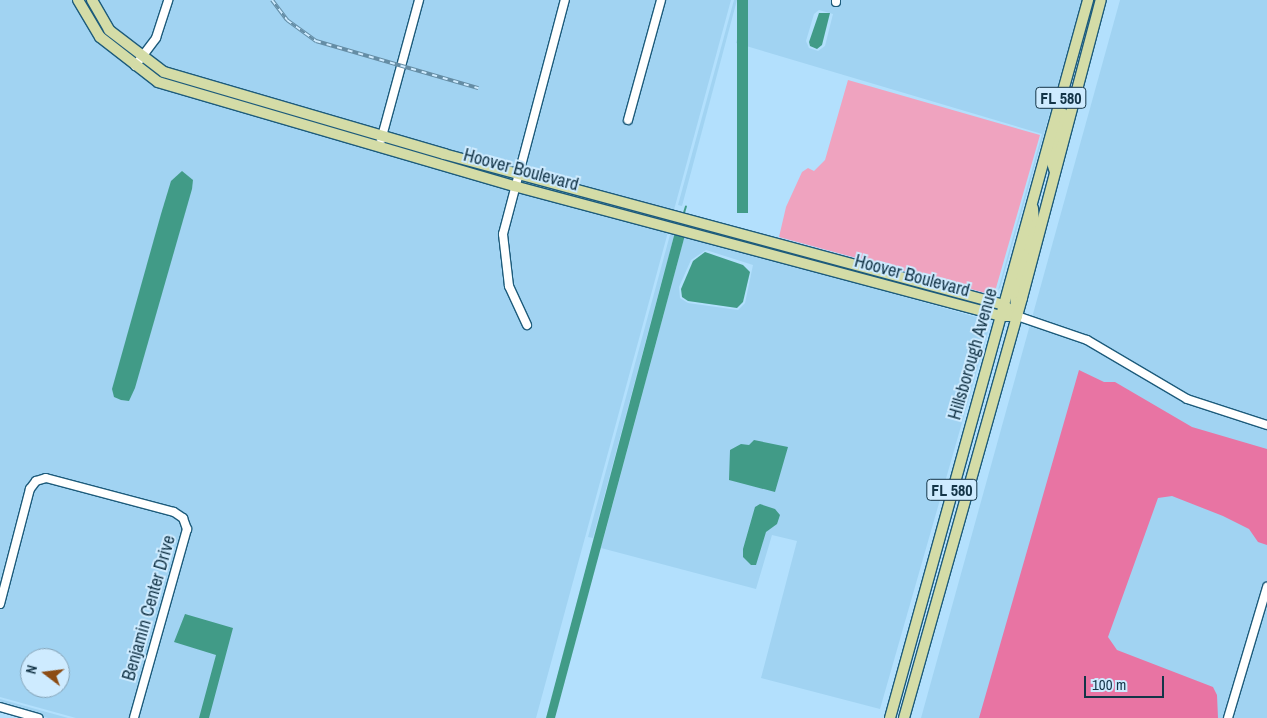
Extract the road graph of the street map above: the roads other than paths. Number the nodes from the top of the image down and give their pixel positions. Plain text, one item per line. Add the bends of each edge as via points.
1 (78, 0) edge
2 (92, 0) edge
3 (168, 0) edge
4 (419, 0) edge
5 (565, 0) edge
6 (661, 0) edge
7 (1088, 0) edge
8 (1102, 0) edge
9 (142, 57) junction
10 (135, 66) junction
11 (1062, 91) junction
12 (628, 120) dead end
13 (382, 136) junction
14 (379, 147) junction
15 (518, 172) junction
16 (1055, 173) junction
17 (514, 186) junction
18 (1033, 196) junction
19 (1004, 305) junction
20 (1001, 316) junction
21 (1017, 316) junction
22 (527, 325) dead end
23 (1267, 425) edge
24 (946, 514) junction
25 (1267, 588) edge
26 (935, 600) junction
27 (0, 604) edge
28 (901, 675) junction
29 (0, 707) edge
30 (38, 718) edge
31 (134, 718) edge
32 (890, 718) edge
33 (895, 718) edge
34 (904, 718) edge
35 (1228, 718) edge

1 - 10 main road, Hoover Boulevard via 100,37
2 - 9 main road, Hoover Boulevard via 109,30
3 - 9 street via 156,38
4 - 13 street
5 - 15 street
6 - 12 street
7 - 11 main road, Hillsborough Avenue / FL 580
8 - 16 main road, Hillsborough Avenue / FL 580
9 - 10 street
9 - 13 main road, Hoover Boulevard via 164,72
10 - 14 main road, Hoover Boulevard via 158,82
11 - 16 main road via 1066,98 1064,111 1051,160
11 - 18 main road, Hillsborough Avenue / FL 580
13 - 14 street
13 - 15 main road, Hoover Boulevard
14 - 17 main road, Hoover Boulevard
15 - 17 street
15 - 19 main road, Hoover Boulevard
16 - 21 main road, Hillsborough Avenue / FL 580
17 - 20 main road, Hoover Boulevard
17 - 22 street via 503,234 503,256 509,286
18 - 19 main road, Hillsborough Avenue / FL 580
18 - 21 main road via 1034,223 1014,294
19 - 20 main road, Hillsborough Avenue / FL 580
19 - 21 main road, Hoover Boulevard
20 - 21 main road, Hoover Boulevard
20 - 24 main road, Hillsborough Avenue / FL 580
21 - 23 street via 1087,340 1187,399
21 - 26 main road, Hillsborough Avenue / FL 580
24 - 26 main road via 949,525 936,579
24 - 28 main road, Hillsborough Avenue / FL 580
25 - 35 street
26 - 34 main road, Hillsborough Avenue / FL 580
27 - 31 street, Benjamin Center Drive via 30,489 36,481 46,478 174,512 184,518 187,529
28 - 32 main road, Hillsborough Avenue / FL 580
28 - 33 main road via 903,686
29 - 30 street

